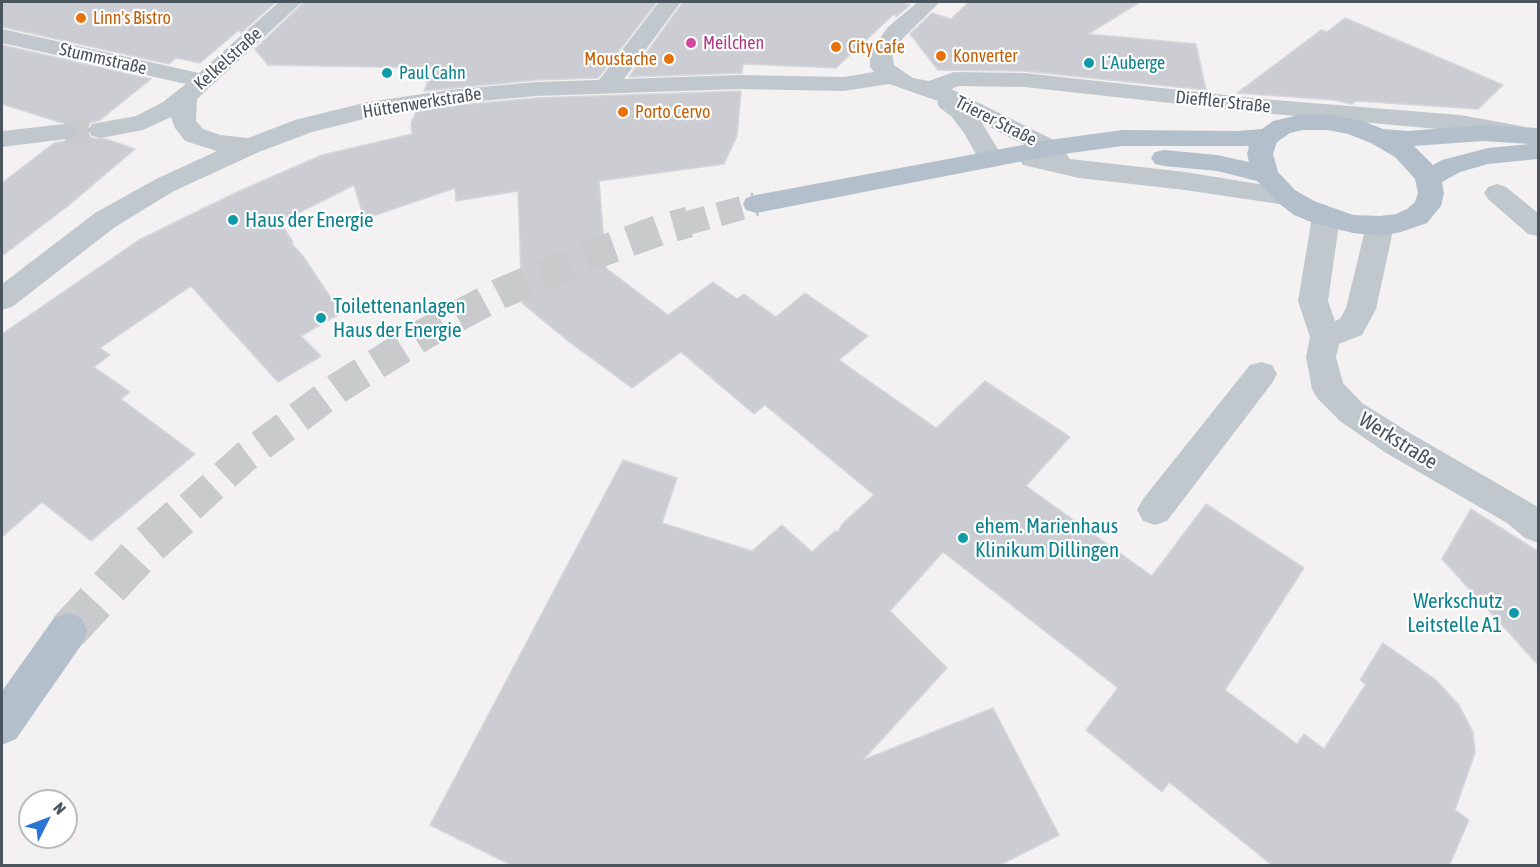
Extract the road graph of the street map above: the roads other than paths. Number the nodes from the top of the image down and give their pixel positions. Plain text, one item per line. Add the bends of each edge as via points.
1 (291, 2) edge
2 (670, 2) edge
3 (930, 2) edge
4 (2, 36) edge
5 (892, 76) junction
6 (204, 81) junction
7 (606, 87) junction
8 (931, 89) junction
9 (185, 98) junction
10 (101, 130) tunnel mouth
11 (65, 132) tunnel mouth
12 (1527, 135) edge
13 (1268, 136) junction
14 (1380, 136) junction
15 (2, 139) edge
16 (250, 146) junction
17 (1539, 151) edge
18 (1053, 153) junction
19 (1022, 157) junction
20 (991, 159) junction
21 (1266, 175) junction
22 (1428, 178) junction
23 (1497, 193) dead end
24 (1286, 196) junction
25 (756, 204) tunnel mouth
26 (1326, 217) junction
27 (1380, 226) junction
28 (1539, 227) edge
29 (2, 299) edge
30 (1325, 337) junction
31 (1261, 374) dead end
32 (1155, 510) dead end
33 (1529, 520) edge
34 (68, 631) tunnel mouth
35 (2, 725) edge

1 - 6 street, Kelkelstraße
2 - 7 street
3 - 5 street via 896,32 881,52 882,67
4 - 6 street, Stummstraße
5 - 7 street, Hüttenwerkstraße via 844,84 738,82
5 - 8 street, Trierer Straße
6 - 9 street, Kelkelstraße
7 - 16 street, Hüttenwerkstraße via 536,89 426,100 304,126
8 - 12 street, Dieffler Straße via 954,79 1024,80 1426,119
8 - 18 street, Trierer Straße
8 - 20 street, Trierer Straße via 960,111
9 - 10 street via 143,122
9 - 16 street, Kelkelstraße via 184,121 194,135 218,143
11 - 15 street
12 - 14 main road, Dieffler Straße via 1483,133 1408,139
13 - 14 main road, Dieffler Straße via 1282,127 1319,122
13 - 18 main road, Dieffler Straße via 1122,138
13 - 21 main road via 1260,154
14 - 22 main road via 1404,151
16 - 29 street, Hüttenwerkstraße via 165,185 105,220
17 - 22 main road via 1488,156 1451,166
18 - 19 main road, Dieffler Straße
18 - 20 main road, Dieffler Straße
18 - 21 main road, Dieffler Straße via 1217,163
19 - 20 main road, Dieffler Straße
19 - 24 street via 1078,169
20 - 25 main road
21 - 24 main road
22 - 27 main road via 1431,193 1427,206 1417,216
23 - 28 street
24 - 26 main road
26 - 27 main road
26 - 30 street, Werkstraße via 1313,301
27 - 30 street via 1361,309 1351,327
30 - 33 street, Werkstraße via 1321,357 1328,389 1351,412
31 - 32 street
34 - 35 main road

